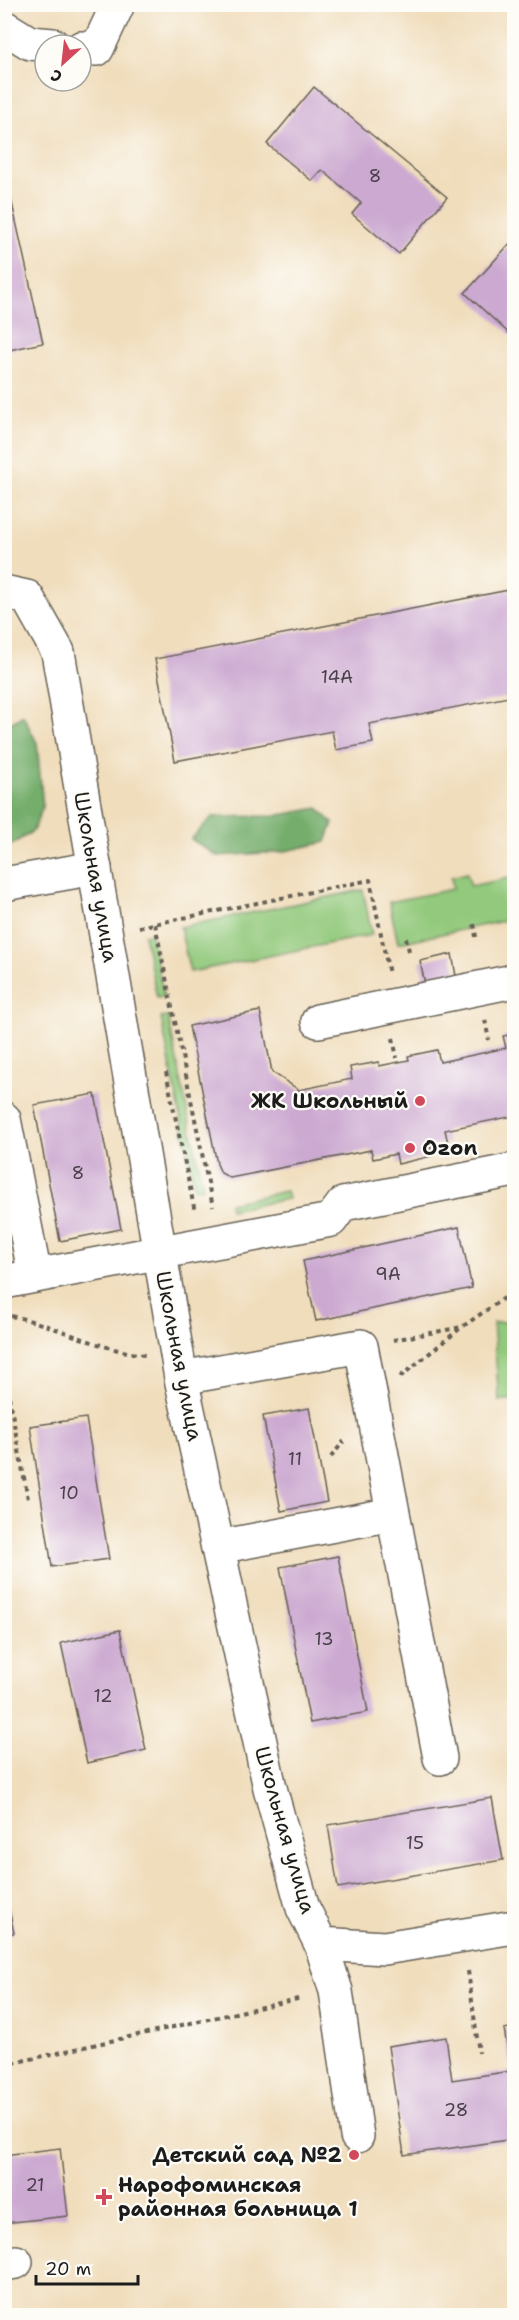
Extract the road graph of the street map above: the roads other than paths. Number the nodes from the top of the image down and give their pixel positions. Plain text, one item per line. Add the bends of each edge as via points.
1 (118, 4) edge
2 (4, 27) edge
3 (33, 43) edge
4 (93, 49) edge
5 (4, 592) edge
6 (94, 868) junction
7 (4, 884) edge
8 (514, 981) edge
9 (318, 1021) dead end
10 (4, 1119) edge
11 (514, 1170) edge
12 (160, 1252) junction
13 (20, 1279) edge
14 (182, 1378) junction
15 (393, 1514) junction
16 (218, 1547) junction
17 (440, 1758) dead end
18 (514, 1927) edge
19 (321, 1944) junction
20 (357, 2136) dead end

1 - 4 street via 97,49
2 - 3 street
5 - 6 street, Школьная улица via 27,597 58,652
6 - 7 street
6 - 12 street, Школьная улица
8 - 9 street
10 - 13 street
11 - 12 street via 343,1204 331,1220
12 - 13 street
12 - 14 street, Школьная улица
14 - 15 street via 361,1346
14 - 16 street, Школьная улица
15 - 16 street
15 - 17 street
16 - 19 street, Школьная улица via 270,1788 303,1908
18 - 19 street via 384,1948
19 - 20 street, Школьная улица via 336,1992

